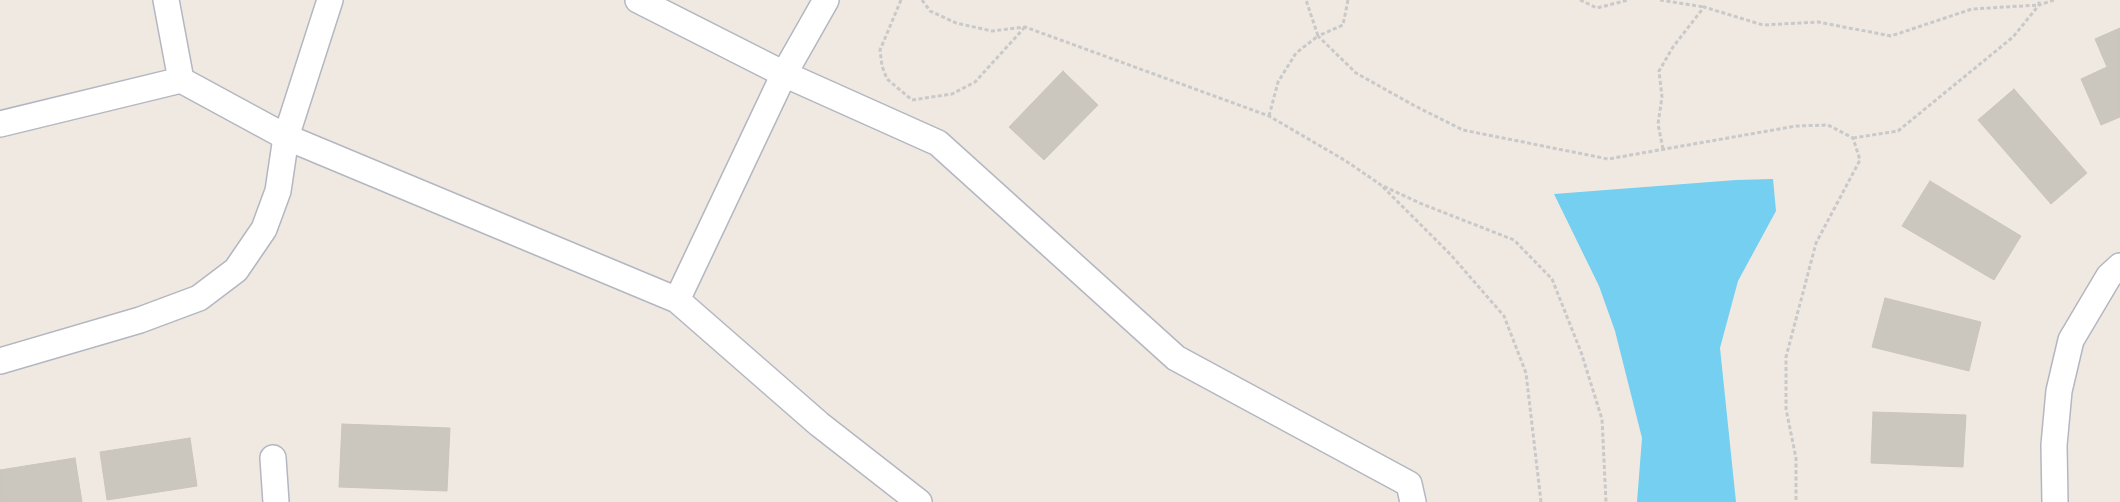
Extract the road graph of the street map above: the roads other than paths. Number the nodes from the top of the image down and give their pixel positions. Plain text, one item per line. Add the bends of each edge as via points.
1 (166, 0) edge
2 (330, 0) edge
3 (638, 0) edge
4 (826, 0) edge
5 (784, 74) junction
6 (181, 80) junction
7 (0, 124) edge
8 (286, 137) junction
9 (2120, 266) edge
10 (677, 300) junction
11 (0, 362) edge
12 (273, 458) dead end
13 (276, 502) edge
14 (919, 502) edge
15 (1413, 502) edge
16 (2055, 502) edge

1 - 6 street
2 - 8 street
3 - 5 street
4 - 5 street
5 - 10 street
5 - 15 street via 938,143 1176,358 1409,484
6 - 7 street
6 - 8 street
8 - 10 street
8 - 11 street via 278,191 264,229 236,270 199,298 140,320
9 - 16 street via 2109,276 2071,340 2058,391 2054,445
10 - 14 street via 819,424
12 - 13 street

